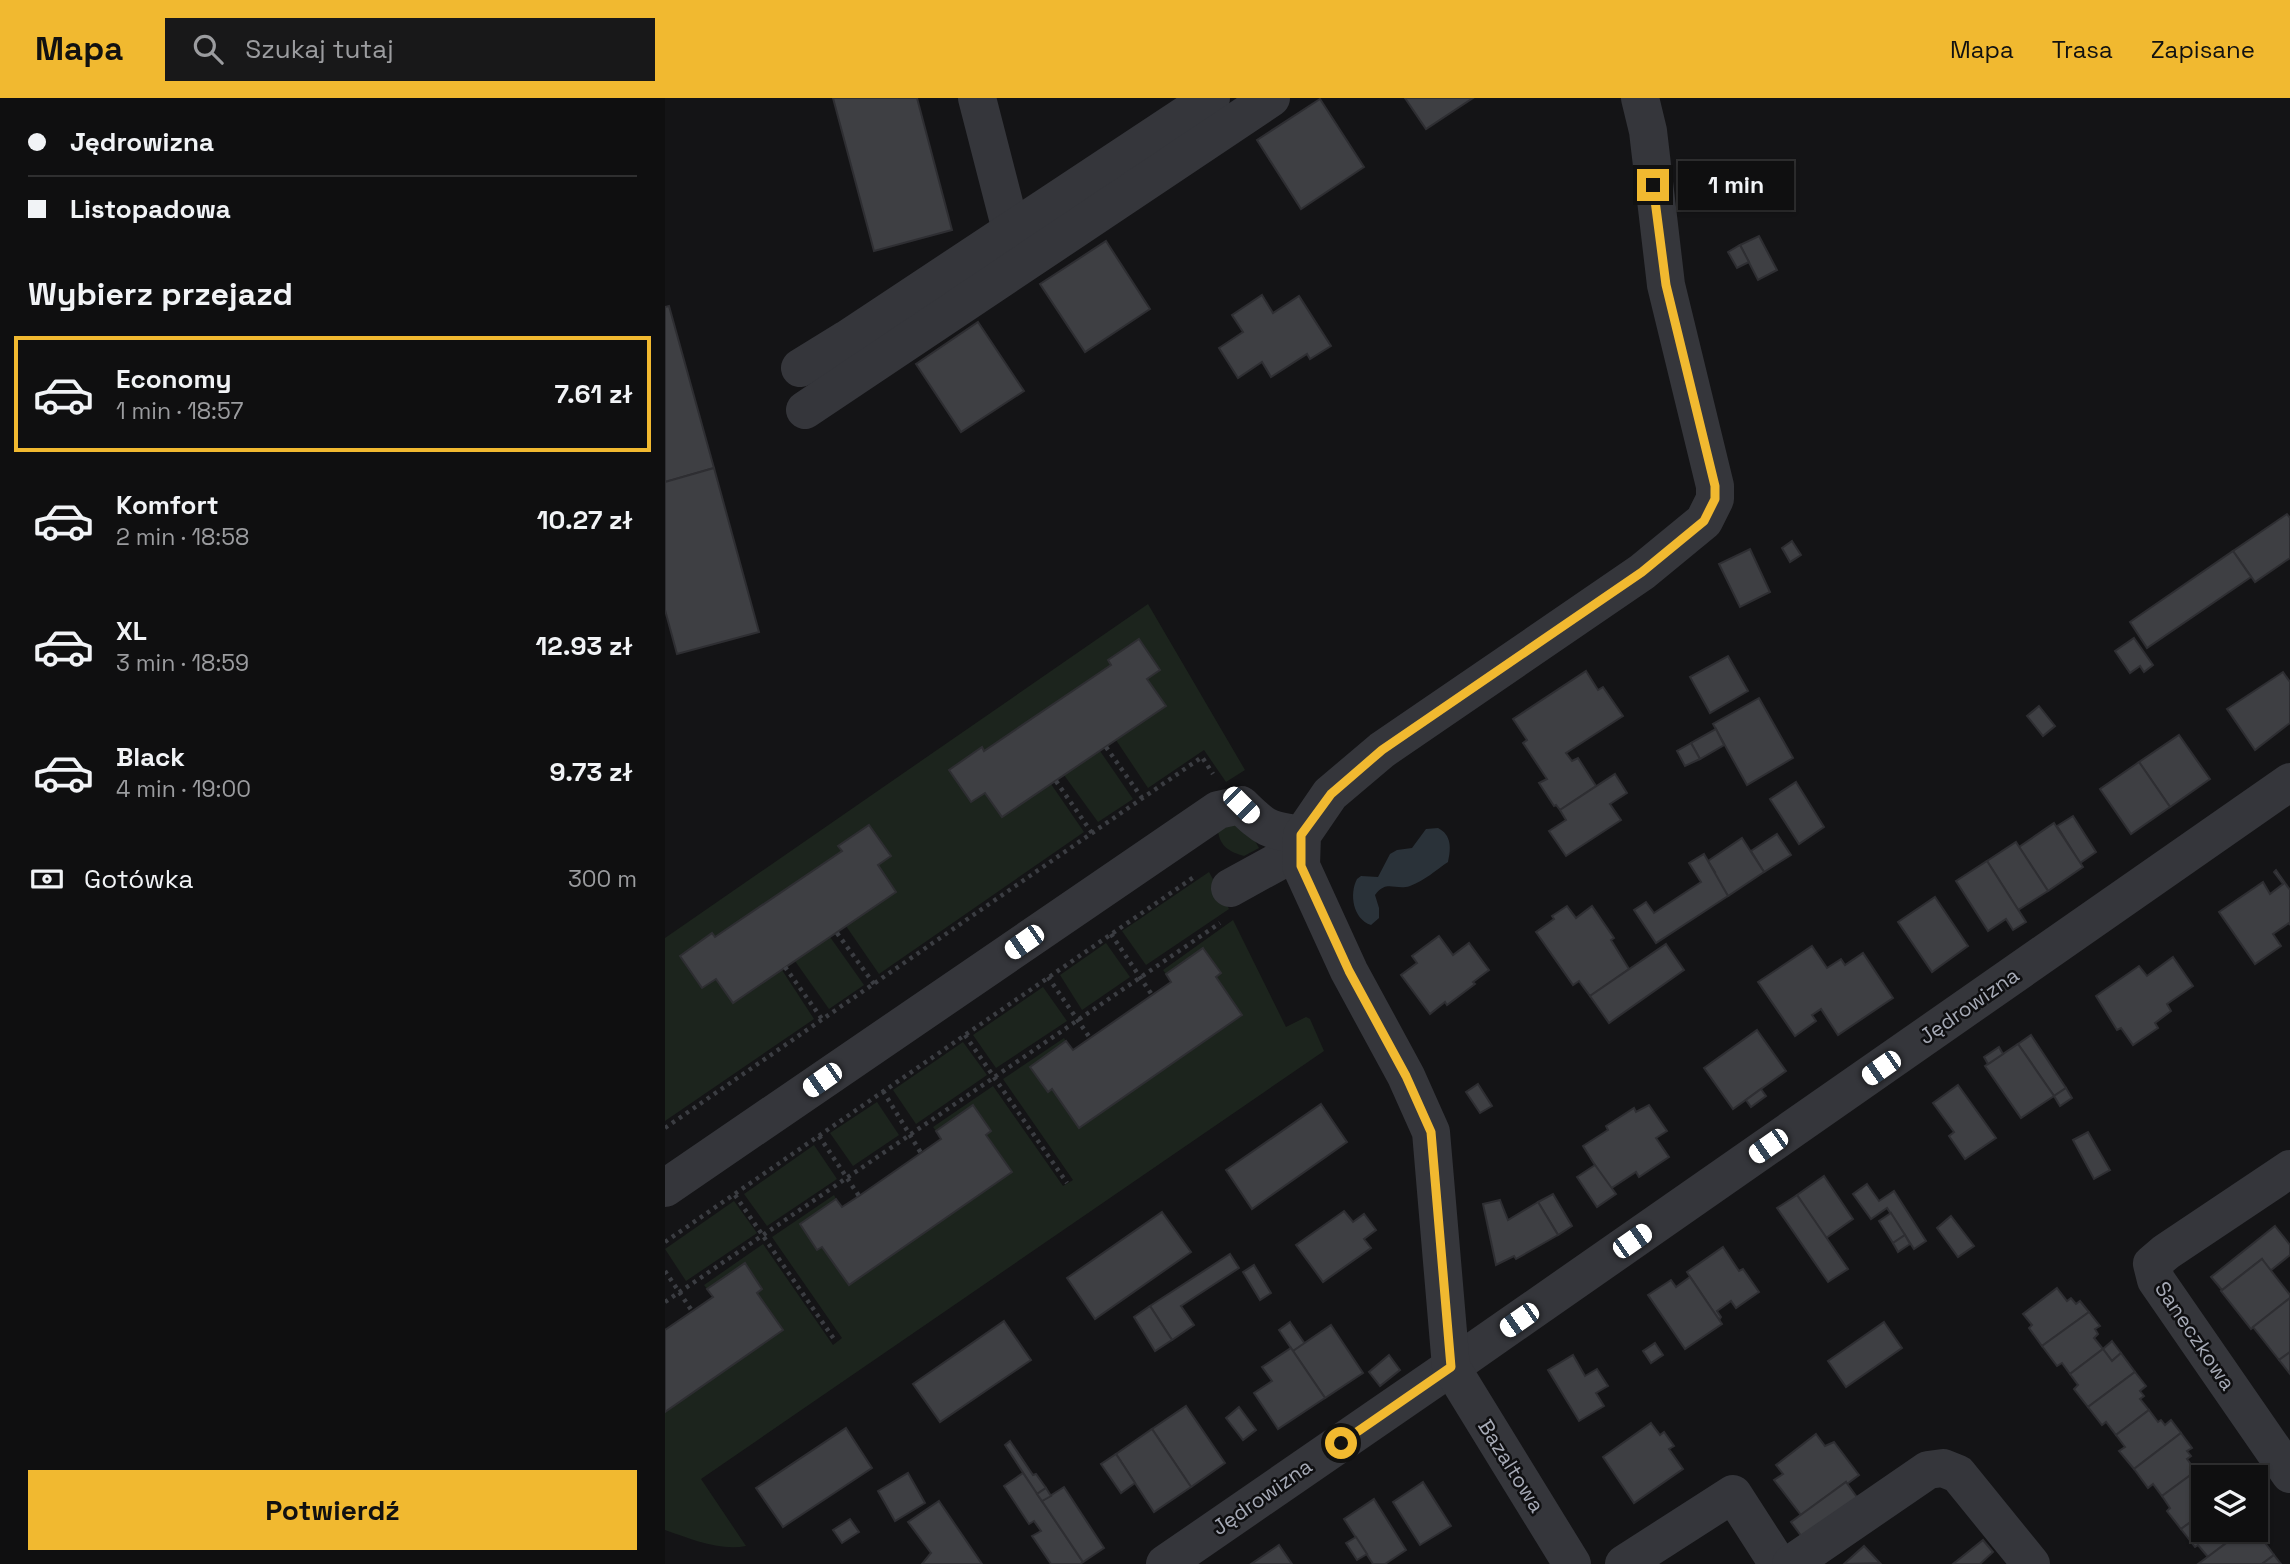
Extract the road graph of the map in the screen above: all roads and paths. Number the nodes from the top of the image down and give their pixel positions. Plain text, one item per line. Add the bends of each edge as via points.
1 (977, 98) edge
2 (1211, 98) edge
3 (1271, 98) edge
4 (1640, 98) edge
5 (1010, 230) junction
6 (800, 368) dead end
7 (805, 410) dead end
8 (1106, 747) dead end
9 (1056, 781) dead end
10 (2290, 782) edge
11 (1142, 798) junction
12 (1235, 806) junction
13 (1092, 833) junction
14 (1301, 842) junction
15 (1221, 891) junction
16 (837, 933) dead end
17 (1111, 934) junction
18 (785, 967) dead end
19 (1048, 977) junction
20 (1140, 978) junction
21 (874, 984) junction
22 (1152, 995) dead end
23 (822, 1019) junction
24 (1077, 1020) junction
25 (965, 1035) junction
26 (1090, 1038) dead end
27 (993, 1077) junction
28 (883, 1091) junction
29 (665, 1128) edge
30 (909, 1134) junction
31 (819, 1136) junction
32 (921, 1153) dead end
33 (2290, 1169) edge
34 (846, 1178) junction
35 (1067, 1183) dead end
36 (665, 1188) edge
37 (735, 1195) junction
38 (859, 1196) dead end
39 (763, 1234) junction
40 (665, 1242) edge
41 (665, 1271) edge
42 (679, 1292) junction
43 (665, 1302) edge
44 (692, 1311) dead end
45 (836, 1342) dead end
46 (1451, 1367) junction
47 (2290, 1474) edge
48 (1165, 1564) edge
49 (1571, 1564) edge
50 (1624, 1564) edge
51 (1778, 1564) edge
52 (1791, 1564) edge
53 (2031, 1564) edge

1 - 5 street
2 - 5 street
3 - 7 street
4 - 14 street via 1666,285 1715,499 1704,521 1642,572 1382,750 1331,794
5 - 6 street
8 - 11 path
9 - 13 path
10 - 46 street, Jędrowizna
11 - 12 path via 1202,757
11 - 13 path
12 - 14 street via 1241,805 1261,825
12 - 36 street via 1203,819
13 - 21 path
14 - 15 street
14 - 46 street via 1306,878 1431,1132
15 - 17 path
15 - 20 path
16 - 21 path
17 - 19 path
17 - 20 path
18 - 23 path
19 - 24 path
19 - 25 path
20 - 22 path
20 - 24 path
21 - 23 path
23 - 29 path
24 - 26 path
24 - 27 path
25 - 27 path
25 - 28 path
27 - 30 path
27 - 35 path
28 - 30 path
28 - 31 path
30 - 32 path
30 - 34 path
31 - 34 path
31 - 37 path
33 - 47 street, Saneczkowa via 2152,1264 2156,1280
34 - 38 path
34 - 39 path
37 - 39 path
37 - 40 path
39 - 42 path
39 - 45 path
41 - 42 path
42 - 43 path
42 - 44 path
46 - 48 street, Jędrowizna
46 - 49 street, Bazaltowa
50 - 51 street via 1733,1494
52 - 53 street via 1928,1470 1943,1468 1958,1474

